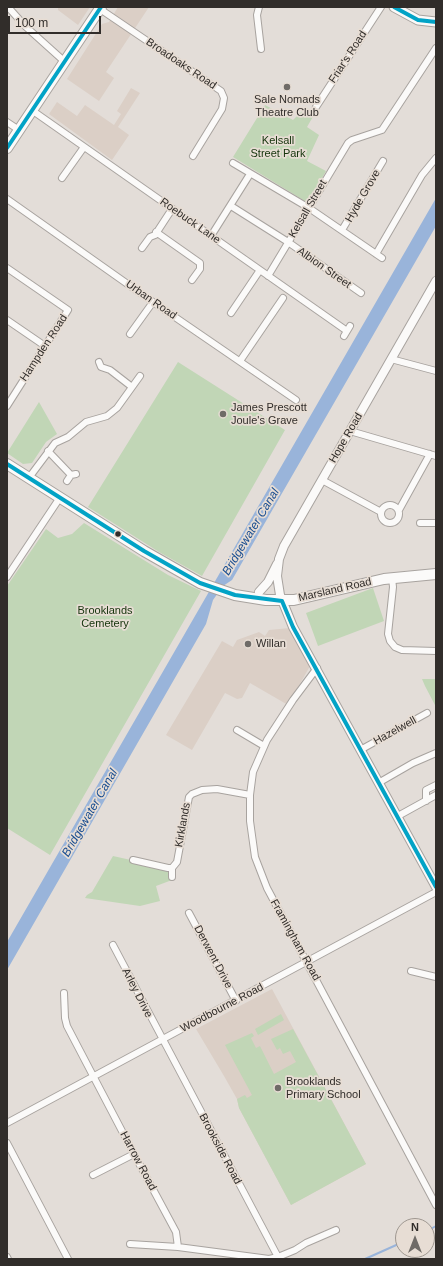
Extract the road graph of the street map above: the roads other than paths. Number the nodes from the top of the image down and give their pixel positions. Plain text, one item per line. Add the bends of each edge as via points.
1 (8, 7) edge
2 (259, 7) edge
3 (382, 7) edge
4 (394, 7) edge
5 (100, 8) edge
6 (436, 22) edge
7 (436, 48) edge
8 (261, 49) dead end
9 (65, 62) junction
10 (316, 107) dead end
11 (32, 111) junction
12 (7, 122) edge
13 (19, 130) junction
14 (84, 147) junction
15 (7, 148) edge
16 (193, 156) dead end
17 (433, 160) edge
18 (383, 161) dead end
19 (233, 163) dead end
20 (250, 174) junction
21 (62, 178) dead end
22 (7, 199) edge
23 (231, 206) junction
24 (309, 208) junction
25 (172, 209) junction
26 (342, 230) junction
27 (156, 232) junction
28 (211, 236) junction
29 (288, 242) junction
30 (142, 248) dead end
31 (376, 254) junction
32 (382, 258) dead end
33 (7, 268) edge
34 (260, 270) junction
35 (268, 276) junction
36 (192, 280) dead end
37 (436, 281) edge
38 (361, 293) dead end
39 (283, 298) dead end
40 (152, 302) junction
41 (231, 313) dead end
42 (7, 320) edge
43 (347, 331) dead end
44 (130, 334) dead end
45 (45, 346) junction
46 (391, 359) junction
47 (240, 361) junction
48 (99, 368) dead end
49 (436, 372) edge
50 (140, 376) dead end
51 (132, 387) junction
52 (296, 400) dead end
53 (7, 406) edge
54 (350, 431) junction
55 (48, 450) junction
56 (433, 455) edge
57 (7, 464) edge
58 (72, 476) dead end
59 (28, 479) junction
60 (322, 480) junction
61 (59, 498) junction
62 (399, 510) junction
63 (381, 512) junction
64 (420, 523) dead end
65 (436, 523) edge
66 (279, 559) junction
67 (436, 574) edge
68 (7, 577) edge
69 (392, 578) junction
70 (259, 592) joint
71 (248, 598) junction
72 (282, 601) junction
73 (436, 651) edge
74 (317, 668) junction
75 (427, 713) dead end
76 (237, 730) dead end
77 (264, 746) junction
78 (362, 749) junction
79 (436, 753) edge
80 (380, 782) junction
81 (436, 785) edge
82 (250, 795) junction
83 (436, 795) edge
84 (426, 801) junction
85 (398, 816) junction
86 (133, 860) dead end
87 (172, 868) junction
88 (172, 877) dead end
89 (436, 887) edge
90 (436, 892) edge
91 (190, 913) dead end
92 (113, 945) dead end
93 (307, 963) junction
94 (411, 971) dead end
95 (436, 977) edge
96 (64, 993) dead end
97 (236, 1001) junction
98 (162, 1040) junction
99 (94, 1077) junction
100 (7, 1123) edge
101 (7, 1143) edge
102 (134, 1154) junction
103 (93, 1175) dead end
104 (436, 1205) edge
105 (336, 1230) dead end
106 (130, 1244) dead end
107 (178, 1247) junction
108 (278, 1257) junction
109 (68, 1259) edge

1 - 9 street
2 - 8 street via 257,15
3 - 10 street, Friar's Road
4 - 6 main road via 418,20
5 - 9 main road
5 - 16 street, Broadoaks Road via 221,91 224,98 222,109
7 - 24 street, Kelsall Street via 382,130 348,143
9 - 11 main road
11 - 13 main road
11 - 14 street, Roebuck Lane
12 - 13 street
13 - 15 main road
14 - 21 street
14 - 25 street, Roebuck Lane
17 - 31 street
18 - 26 street, Hyde Grove
19 - 20 street
20 - 23 street
20 - 24 street
22 - 40 street, Urban Road
23 - 28 street
23 - 29 street, Albion Street
24 - 26 street
24 - 29 street, Kelsall Street
25 - 27 street
25 - 28 street, Roebuck Lane
26 - 31 street
27 - 30 street
27 - 36 street via 200,263 200,269
28 - 34 street, Roebuck Lane
29 - 35 street, Kelsall Street
29 - 38 street, Albion Street
31 - 32 street
33 - 45 street, Hampden Road via 68,310
34 - 35 street, Roebuck Lane
34 - 41 street
35 - 43 street, Roebuck Lane
37 - 46 street, Hope Road
39 - 47 street
40 - 44 street via 133,325
40 - 47 street, Urban Road
42 - 45 street
45 - 53 street, Hampden Road
46 - 49 street
46 - 54 street, Hope Road
47 - 52 street, Urban Road
48 - 51 street via 110,370
50 - 51 street
51 - 55 street via 113,412 86,422
54 - 56 street
54 - 60 street, Hope Road
55 - 58 street
55 - 59 street
56 - 62 street
57 - 59 main road, Marsland Road
59 - 61 main road, Marsland Road
60 - 63 street
60 - 66 street, Hope Road
61 - 68 street
61 - 71 main road, Marsland Road via 203,584
62 - 63 street via 390,504
62 - 63 street via 398,519 390,523 382,518
64 - 65 street
66 - 70 street via 268,582
66 - 72 street, Hope Road via 278,583
67 - 69 main road, Marsland Road
69 - 72 main road, Marsland Road
69 - 73 street via 388,634 390,641 395,648 402,650
70 - 71 main road
71 - 72 main road, Marsland Road
72 - 74 street, Hope Road via 293,627
74 - 77 street, Framingham Road
74 - 78 street, Hope Road
75 - 78 street, Hazelwell
76 - 77 street
77 - 82 street, Framingham Road via 253,772
78 - 80 street, Hope Road
79 - 80 street
80 - 85 street, Hope Road
81 - 84 street via 426,790
82 - 87 street, Kirklands via 217,789 202,790 190,796 177,862
82 - 93 street, Framingham Road via 251,832 258,867 266,888
83 - 84 street
84 - 85 street
85 - 89 street, Hope Road
86 - 87 street
87 - 88 street, Kirklands
90 - 93 street, Woodbourne Road
91 - 97 street, Derwent Drive
92 - 98 street, Arley Drive
93 - 97 street, Woodbourne Road
93 - 104 street, Framingham Road
94 - 95 street
96 - 99 street, Harrow Road via 65,1020
97 - 98 street, Woodbourne Road
98 - 99 street, Woodbourne Road
98 - 108 street, Brookside Road
99 - 100 street, Woodbourne Road
99 - 102 street, Harrow Road
101 - 109 street
102 - 103 street
102 - 107 street, Harrow Road via 176,1232
105 - 108 street
106 - 107 street
107 - 108 street via 259,1258

